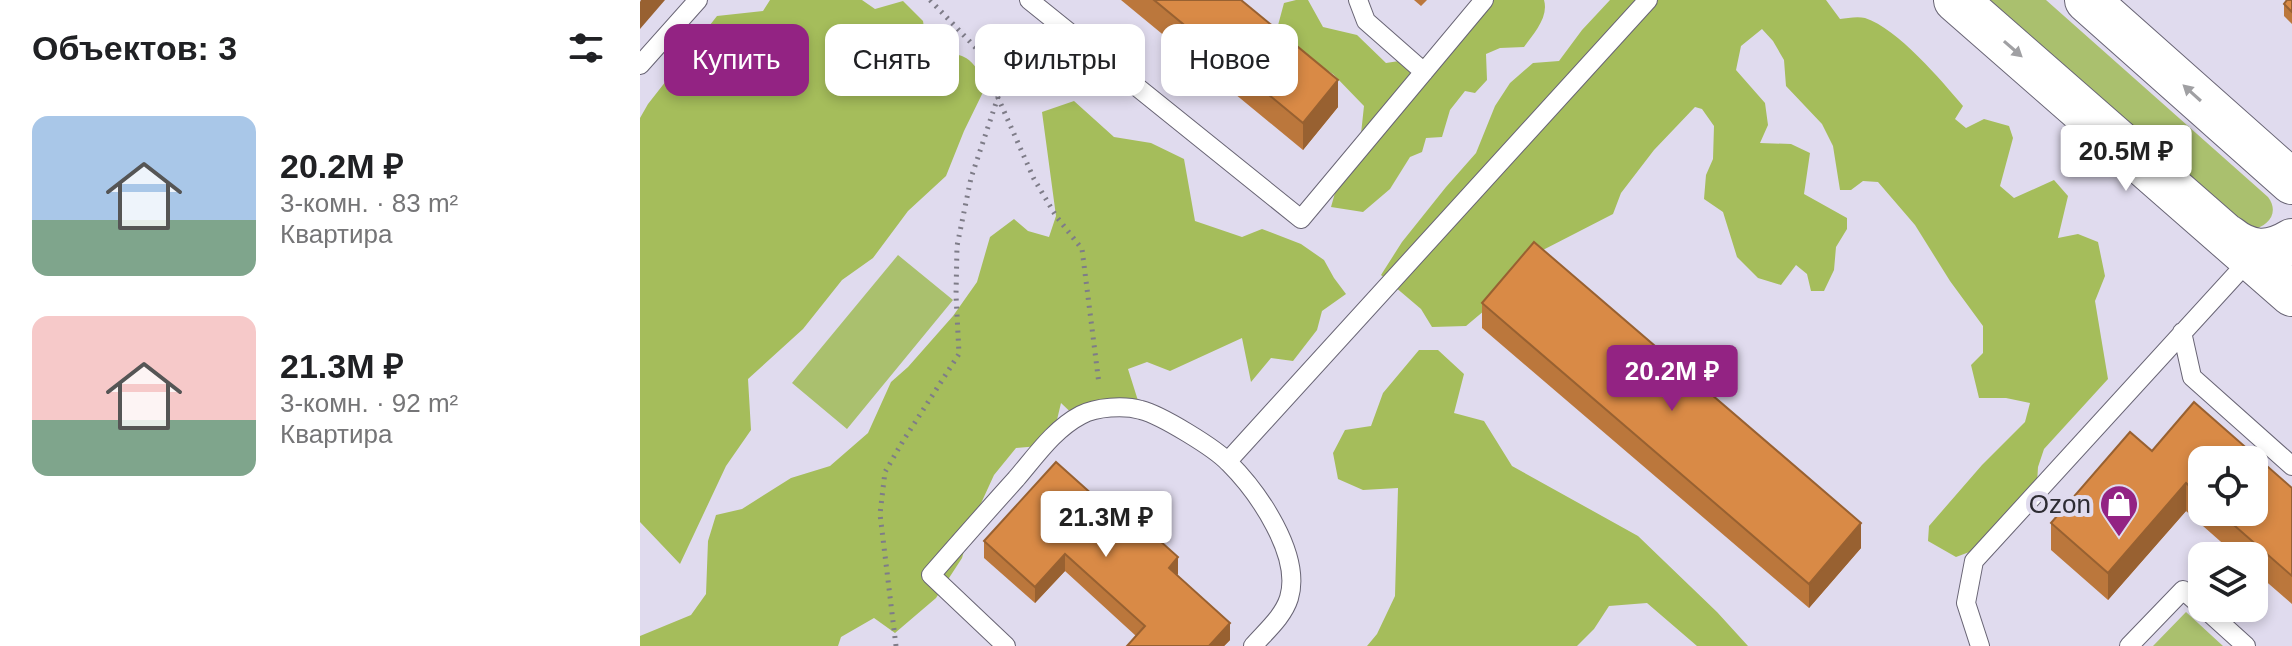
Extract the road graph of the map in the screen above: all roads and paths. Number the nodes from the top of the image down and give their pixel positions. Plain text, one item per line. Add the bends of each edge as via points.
1 (698, 0) edge
2 (930, 0) edge
3 (1029, 0) edge
4 (1358, 0) edge
5 (1484, 0) edge
6 (1648, 0) edge
7 (1956, 0) edge
8 (2087, 0) edge
9 (640, 65) edge
10 (1424, 72) junction
11 (998, 97) junction
12 (2291, 181) edge
13 (2292, 241) edge
14 (2238, 247) junction
15 (2292, 294) edge
16 (2182, 332) junction
17 (1102, 409) junction
18 (1228, 461) junction
19 (2292, 466) edge
20 (2188, 594) edge
21 (2220, 622) edge
22 (896, 646) edge
23 (1006, 646) edge
24 (1253, 646) edge
25 (1980, 646) edge
26 (2129, 646) edge
27 (2246, 646) edge

1 - 9 lane
2 - 11 path via 976,48
3 - 10 lane via 1301,219
4 - 10 lane via 1366,21
5 - 10 lane
6 - 18 lane
7 -> 14 main road
12 -> 8 main road
11 - 17 path via 1034,179 1082,249
11 - 22 path via 971,178 957,246 959,354 885,472 880,514
13 - 14 main road via 2267,251
14 - 15 main road
14 - 16 lane
16 - 19 lane via 2192,377
16 - 25 lane via 1974,561 1966,603
17 - 18 lane via 1140,409 1175,425
17 - 23 lane via 1082,414 1055,434 931,575
18 - 24 lane via 1269,515 1291,570 1283,613
20 - 26 lane via 2183,590
21 - 27 lane

